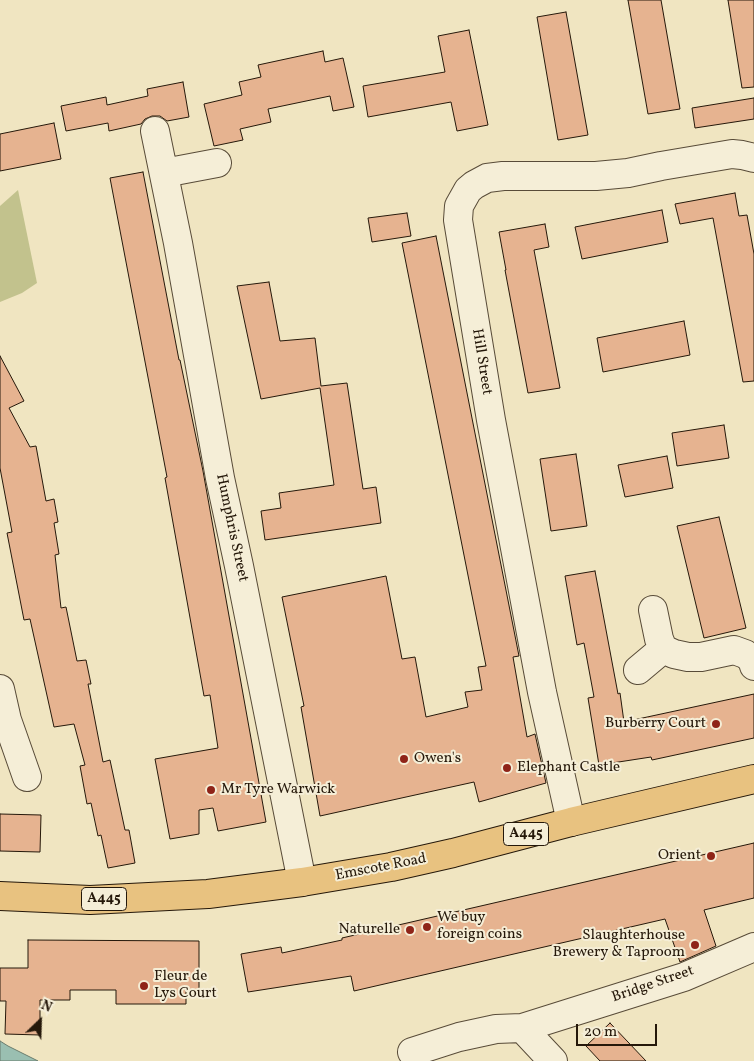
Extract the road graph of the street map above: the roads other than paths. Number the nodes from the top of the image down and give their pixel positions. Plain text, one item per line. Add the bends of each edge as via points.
1 (155, 131) dead end
2 (754, 158) edge
3 (217, 163) dead end
4 (164, 173) junction
5 (653, 610) dead end
6 (663, 648) junction
7 (754, 666) edge
8 (638, 670) dead end
9 (0, 688) edge
10 (27, 777) dead end
11 (754, 779) edge
12 (571, 822) junction
13 (302, 882) junction
14 (0, 896) edge
15 (754, 947) edge
16 (522, 1028) junction
17 (412, 1052) dead end
18 (553, 1061) edge

1 - 4 street, Humphris Street
2 - 12 street, Hill Street via 732,154 596,176 487,178 468,190 459,206 458,220 491,420 542,692
3 - 4 street
4 - 13 street, Humphris Street via 220,478
5 - 6 street
6 - 7 street via 688,657 734,650 752,659
6 - 8 street
9 - 10 street via 7,720
11 - 12 main road, Emscote Road / A445
12 - 13 main road, Emscote Road / A445 via 454,853
13 - 14 main road, Emscote Road / A445 via 237,891 90,900
15 - 16 street, Bridge Street via 684,977
16 - 17 street, Bridge Street via 496,1029 459,1037
16 - 18 street

